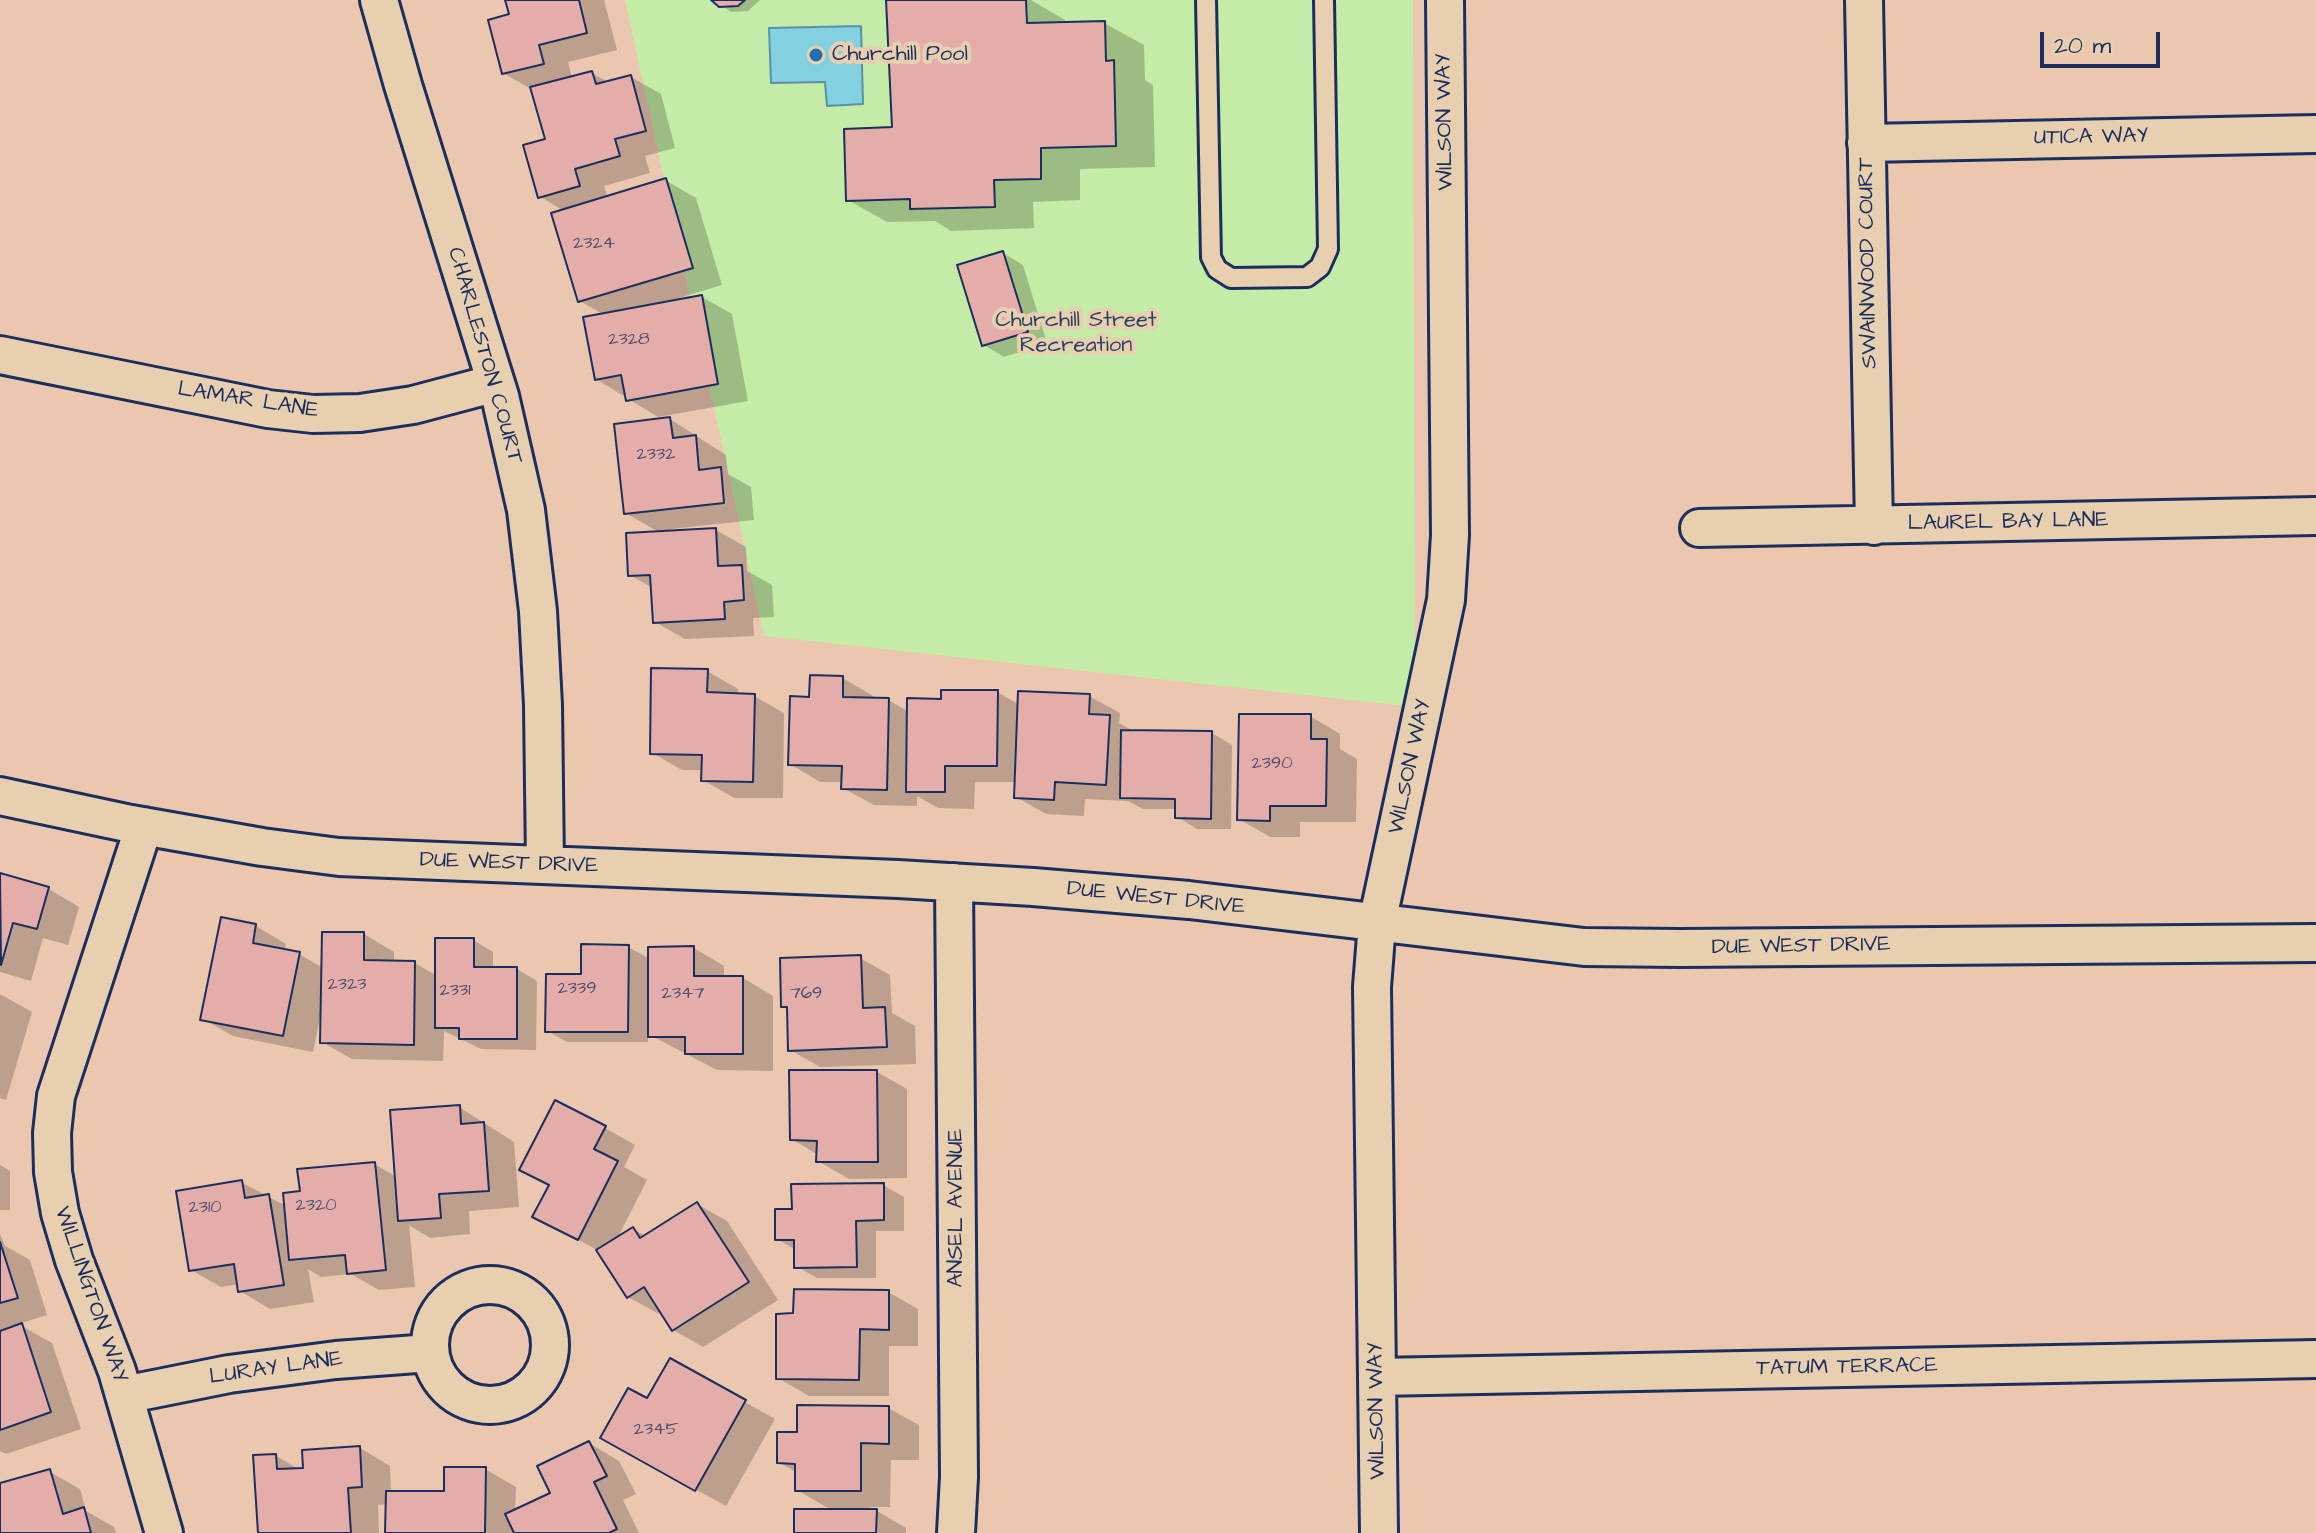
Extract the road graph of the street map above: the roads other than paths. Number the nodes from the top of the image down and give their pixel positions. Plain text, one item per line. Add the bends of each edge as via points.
1 (379, 0) edge
2 (1206, 0) edge
3 (1324, 0) edge
4 (1445, 0) edge
5 (1864, 0) edge
6 (2316, 134) edge
7 (1866, 143) junction
8 (0, 355) edge
9 (496, 383) junction
10 (2316, 516) edge
11 (1874, 526) junction
12 (1699, 528) dead end
13 (0, 796) edge
14 (144, 826) junction
15 (545, 865) junction
16 (954, 882) junction
17 (1377, 923) junction
18 (2316, 943) edge
19 (430, 1353) dead end
20 (2316, 1359) edge
21 (1377, 1377) junction
22 (124, 1395) junction
23 (164, 1533) edge
24 (956, 1533) edge
25 (1379, 1533) edge

1 - 9 street, CHARLESTON COURT
2 - 3 lane via 1211,257 1231,278 1307,277 1320,267 1328,249
4 - 17 street, WILSON WAY via 1450,535 1446,600
5 - 7 street, SWAINWOOD COURT
6 - 7 street, UTICA WAY
7 - 11 street, SWAINWOOD COURT
8 - 9 street, LAMAR LANE via 313,414 413,405
9 - 15 street, CHARLESTON COURT via 526,510 538,611
10 - 11 street, LAUREL BAY LANE
11 - 12 street, LAUREL BAY LANE
13 - 14 street, DUE WEST DRIVE
14 - 15 street, DUE WEST DRIVE via 339,857
14 - 22 street, WILLINGTON WAY via 56,1096 52,1133 60,1213
15 - 16 street, DUE WEST DRIVE
16 - 17 street, DUE WEST DRIVE via 1189,900
16 - 24 street, ANSEL AVENUE
17 - 18 street, DUE WEST DRIVE via 1611,947
17 - 21 street, WILSON WAY via 1372,987
19 - 22 street, LURAY LANE via 245,1372
20 - 21 street, TATUM TERRACE
21 - 25 street, WILSON WAY
22 - 23 street, WILLINGTON WAY

